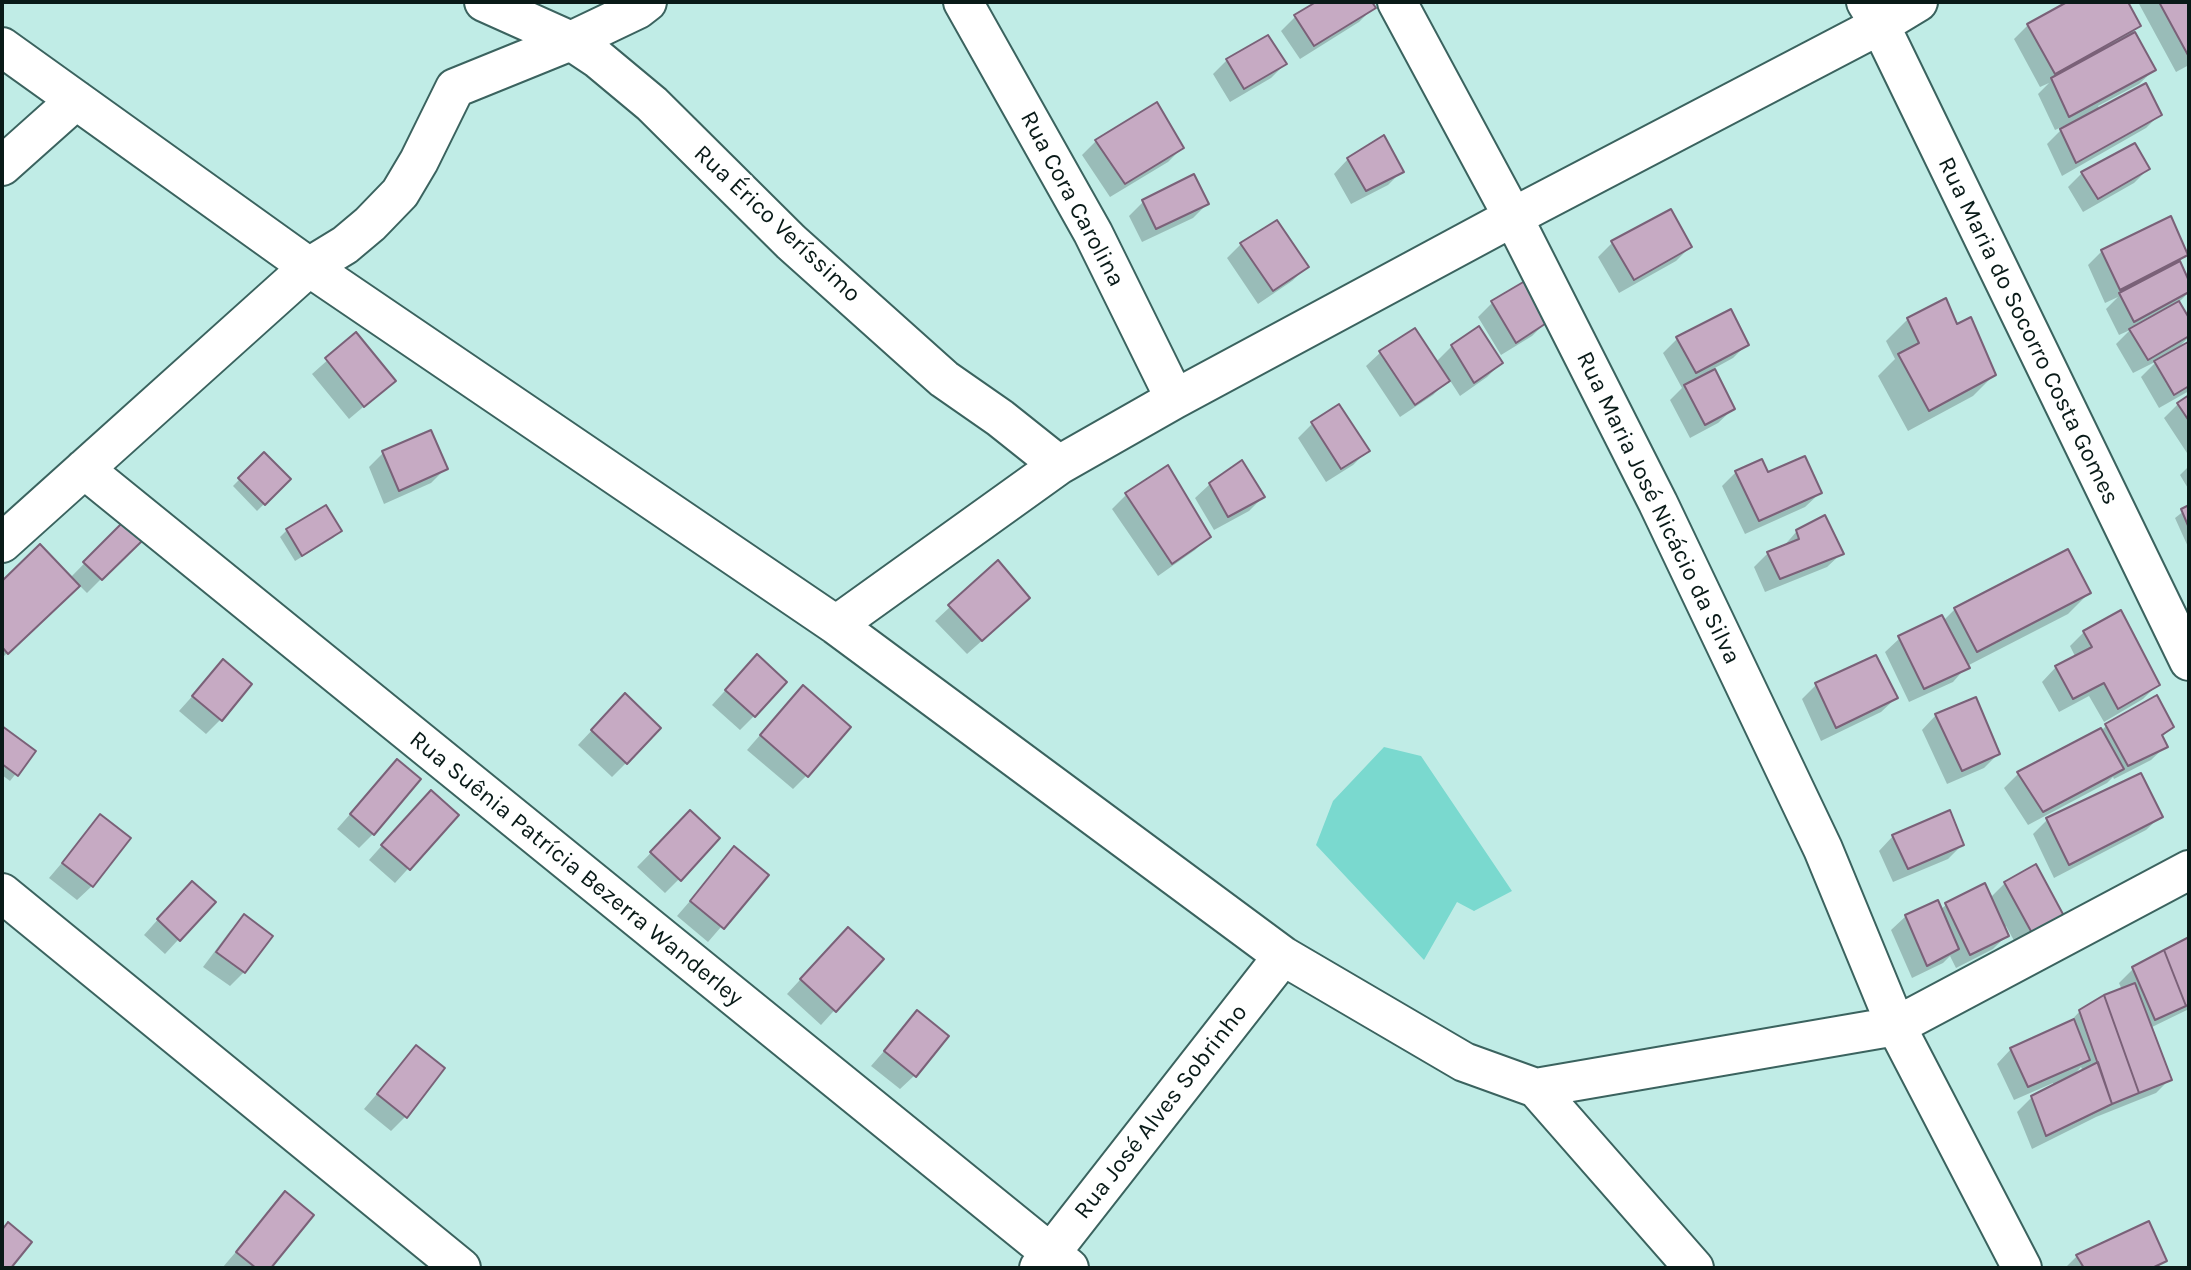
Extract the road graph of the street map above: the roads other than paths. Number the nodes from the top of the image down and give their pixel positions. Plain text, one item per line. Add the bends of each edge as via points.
1 (484, 2) edge
2 (647, 2) edge
3 (963, 2) edge
4 (1397, 2) edge
5 (1918, 2) edge
6 (1873, 13) edge
7 (571, 41) junction
8 (2, 47) edge
9 (76, 100) junction
10 (2, 166) edge
11 (1513, 217) junction
12 (309, 267) junction
13 (1175, 398) junction
14 (1059, 465) junction
15 (84, 469) junction
16 (2, 543) edge
17 (836, 625) junction
18 (2189, 661) edge
19 (2189, 870) edge
20 (2, 893) edge
21 (1283, 956) junction
22 (1896, 1026) junction
23 (1536, 1088) junction
24 (1053, 1263) edge
25 (461, 1268) edge
26 (1694, 1268) edge
27 (2022, 1268) edge

1 - 7 street, Rua Érico Veríssimo
2 - 7 street
3 - 13 street, Rua Cora Carolina via 1093,233
4 - 11 street, Rua Maria José Nicácio da Silva
5 - 6 street
6 - 11 street
6 - 18 street, Rua Maria do Socorro Costa Gomes
7 - 12 street via 455,88 400,192 345,245
7 - 14 street, Rua Érico Veríssimo via 652,104 791,242 944,379
8 - 9 street
9 - 10 street
9 - 12 street
11 - 13 street
11 - 22 street, Rua Maria José Nicácio da Silva via 1658,503 1823,849
12 - 15 street
12 - 17 street
13 - 14 street
14 - 17 street
15 - 16 street
15 - 24 street, Rua Suênia Patrícia Bezerra Wanderley
17 - 21 street
19 - 22 street
20 - 25 street
21 - 23 street via 1464,1062
21 - 24 street, Rua José Alves Sobrinho
22 - 23 street
22 - 27 street, Rua Maria José Nicácio da Silva
23 - 26 street

